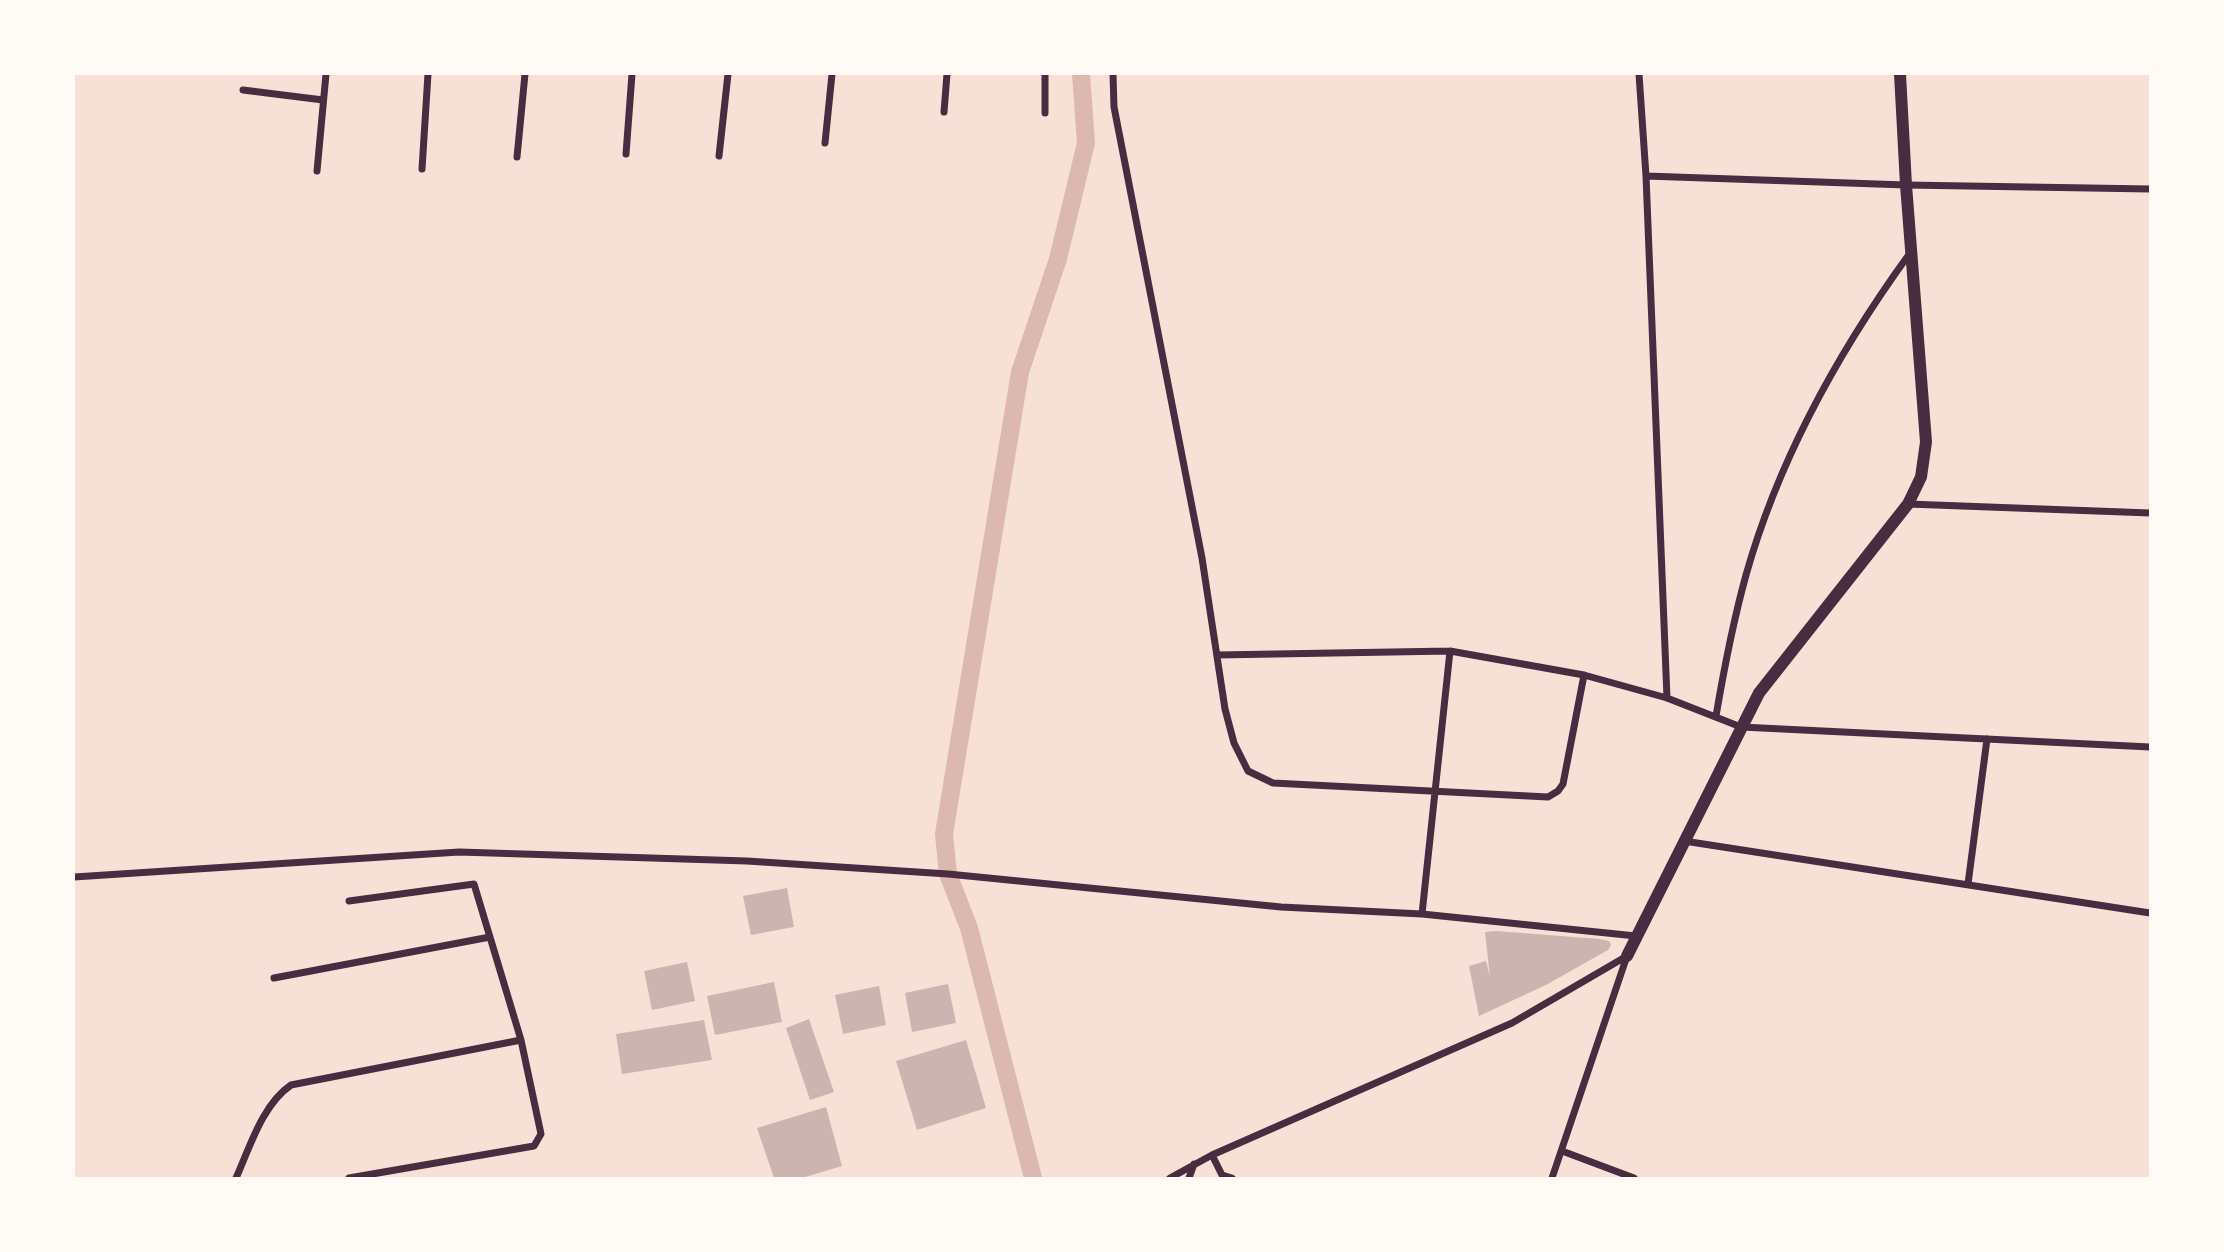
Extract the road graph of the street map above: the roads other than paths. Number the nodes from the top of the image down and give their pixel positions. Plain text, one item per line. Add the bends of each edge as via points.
1 (326, 74) edge
2 (428, 74) edge
3 (525, 74) edge
4 (632, 74) edge
5 (728, 74) edge
6 (832, 74) edge
7 (947, 74) edge
8 (1045, 74) edge
9 (1112, 74) edge
10 (1639, 74) edge
11 (1900, 74) edge
12 (243, 90) dead end
13 (323, 100) junction
14 (944, 112) dead end
15 (1045, 113) dead end
16 (825, 143) dead end
17 (626, 154) dead end
18 (517, 156) dead end
19 (719, 156) dead end
20 (422, 169) dead end
21 (317, 171) dead end
22 (1646, 176) junction
23 (1906, 185) junction
24 (2151, 189) edge
25 (1912, 250) junction
26 (1908, 504) junction
27 (2151, 513) edge
28 (1450, 651) junction
29 (1217, 655) junction
30 (1584, 674) junction
31 (1667, 698) junction
32 (1716, 716) junction
33 (1741, 727) junction
34 (1987, 739) junction
35 (2151, 747) edge
36 (1434, 792) junction
37 (1684, 841) junction
38 (74, 877) edge
39 (1968, 884) junction
40 (349, 901) dead end
41 (2151, 912) edge
42 (1422, 914) junction
43 (1636, 936) junction
44 (490, 937) junction
45 (1628, 956) junction
46 (274, 978) dead end
47 (521, 1040) junction
48 (1562, 1151) junction
49 (1212, 1155) junction
50 (1194, 1164) junction
51 (1221, 1177) edge
52 (236, 1178) edge
53 (349, 1178) edge
54 (1170, 1178) edge
55 (1189, 1178) edge
56 (1231, 1178) edge
57 (1552, 1178) edge
58 (1634, 1178) edge

1 - 13 street
2 - 20 street
3 - 18 street
4 - 17 street
5 - 19 street
6 - 16 street
7 - 14 street
8 - 15 street
9 - 29 street via 1114,107
10 - 22 street
11 - 23 street
12 - 13 street
13 - 21 street
22 - 23 street
22 - 31 street
23 - 24 street
23 - 25 street
25 - 26 street via 1926,442 1921,477
25 - 32 street via 1831,372 1769,504 1728,645
26 - 27 street
26 - 33 street via 1759,693
28 - 29 street
28 - 30 street
28 - 36 street
29 - 36 street via 1234,743 1248,771 1273,783
30 - 31 street
30 - 36 street via 1558,792 1548,797
31 - 32 street
32 - 33 street
33 - 34 street
33 - 37 street
34 - 35 street
34 - 39 street
36 - 42 street
37 - 39 street
37 - 43 street
38 - 42 street via 458,852 922,872 1281,907
39 - 41 street
40 - 44 street via 474,884
42 - 43 street
43 - 45 street
44 - 46 street
44 - 47 street
45 - 48 street
45 - 49 street via 1512,1023
47 - 52 street via 291,1085 278,1093 263,1118
47 - 53 street via 541,1134 534,1146
48 - 57 street
48 - 58 street
49 - 50 street
49 - 51 street
50 - 54 street
50 - 55 street
51 - 56 street

